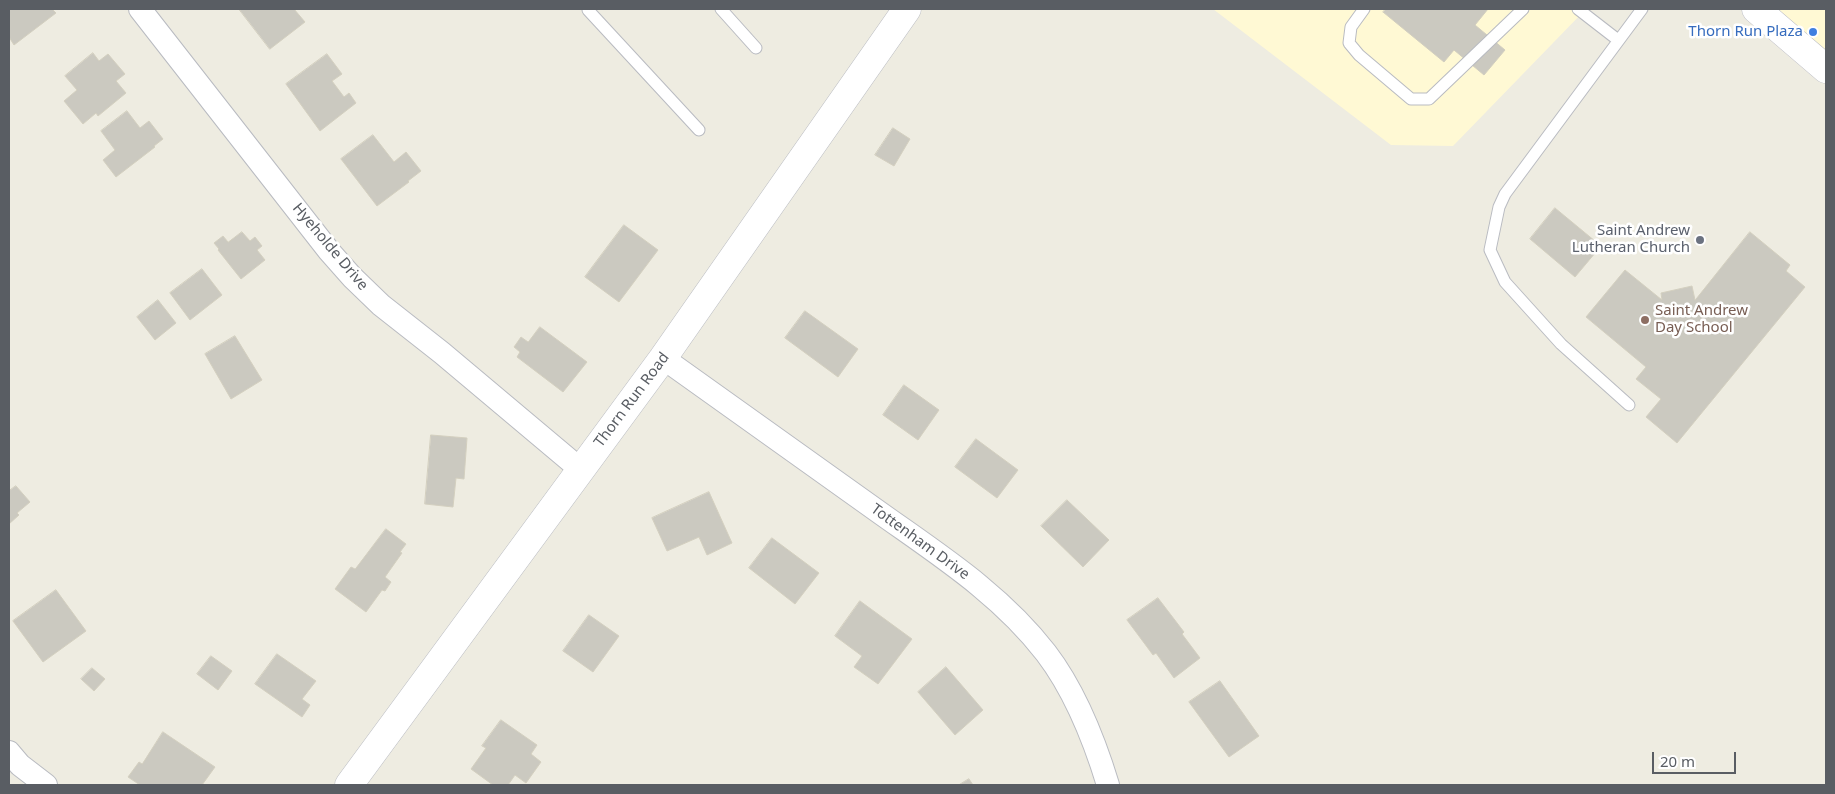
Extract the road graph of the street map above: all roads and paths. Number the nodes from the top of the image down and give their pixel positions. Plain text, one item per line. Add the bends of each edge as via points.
1 (140, 9) edge
2 (589, 9) edge
3 (721, 9) edge
4 (907, 9) edge
5 (1364, 9) edge
6 (1523, 9) edge
7 (1578, 9) edge
8 (1642, 9) edge
9 (1756, 9) edge
10 (1618, 40) junction
11 (756, 48) dead end
12 (1826, 69) edge
13 (699, 130) dead end
14 (663, 358) junction
15 (1629, 405) dead end
16 (580, 470) junction
17 (9, 752) edge
18 (46, 785) edge
19 (351, 785) edge
20 (1108, 785) edge

1 - 16 street, Hyeholde Drive via 352,276 381,304
2 - 13 lane
3 - 11 lane
4 - 14 street, Thorn Run Road
5 - 6 lane via 1351,27 1349,43 1411,99 1429,99
7 - 10 lane
8 - 10 lane
9 - 12 street
10 - 15 lane via 1505,194 1490,250 1505,282 1561,344
14 - 16 street, Thorn Run Road
14 - 20 street, Tottenham Drive via 1006,607 1062,675
16 - 19 street, Thorn Run Road
17 - 18 street

